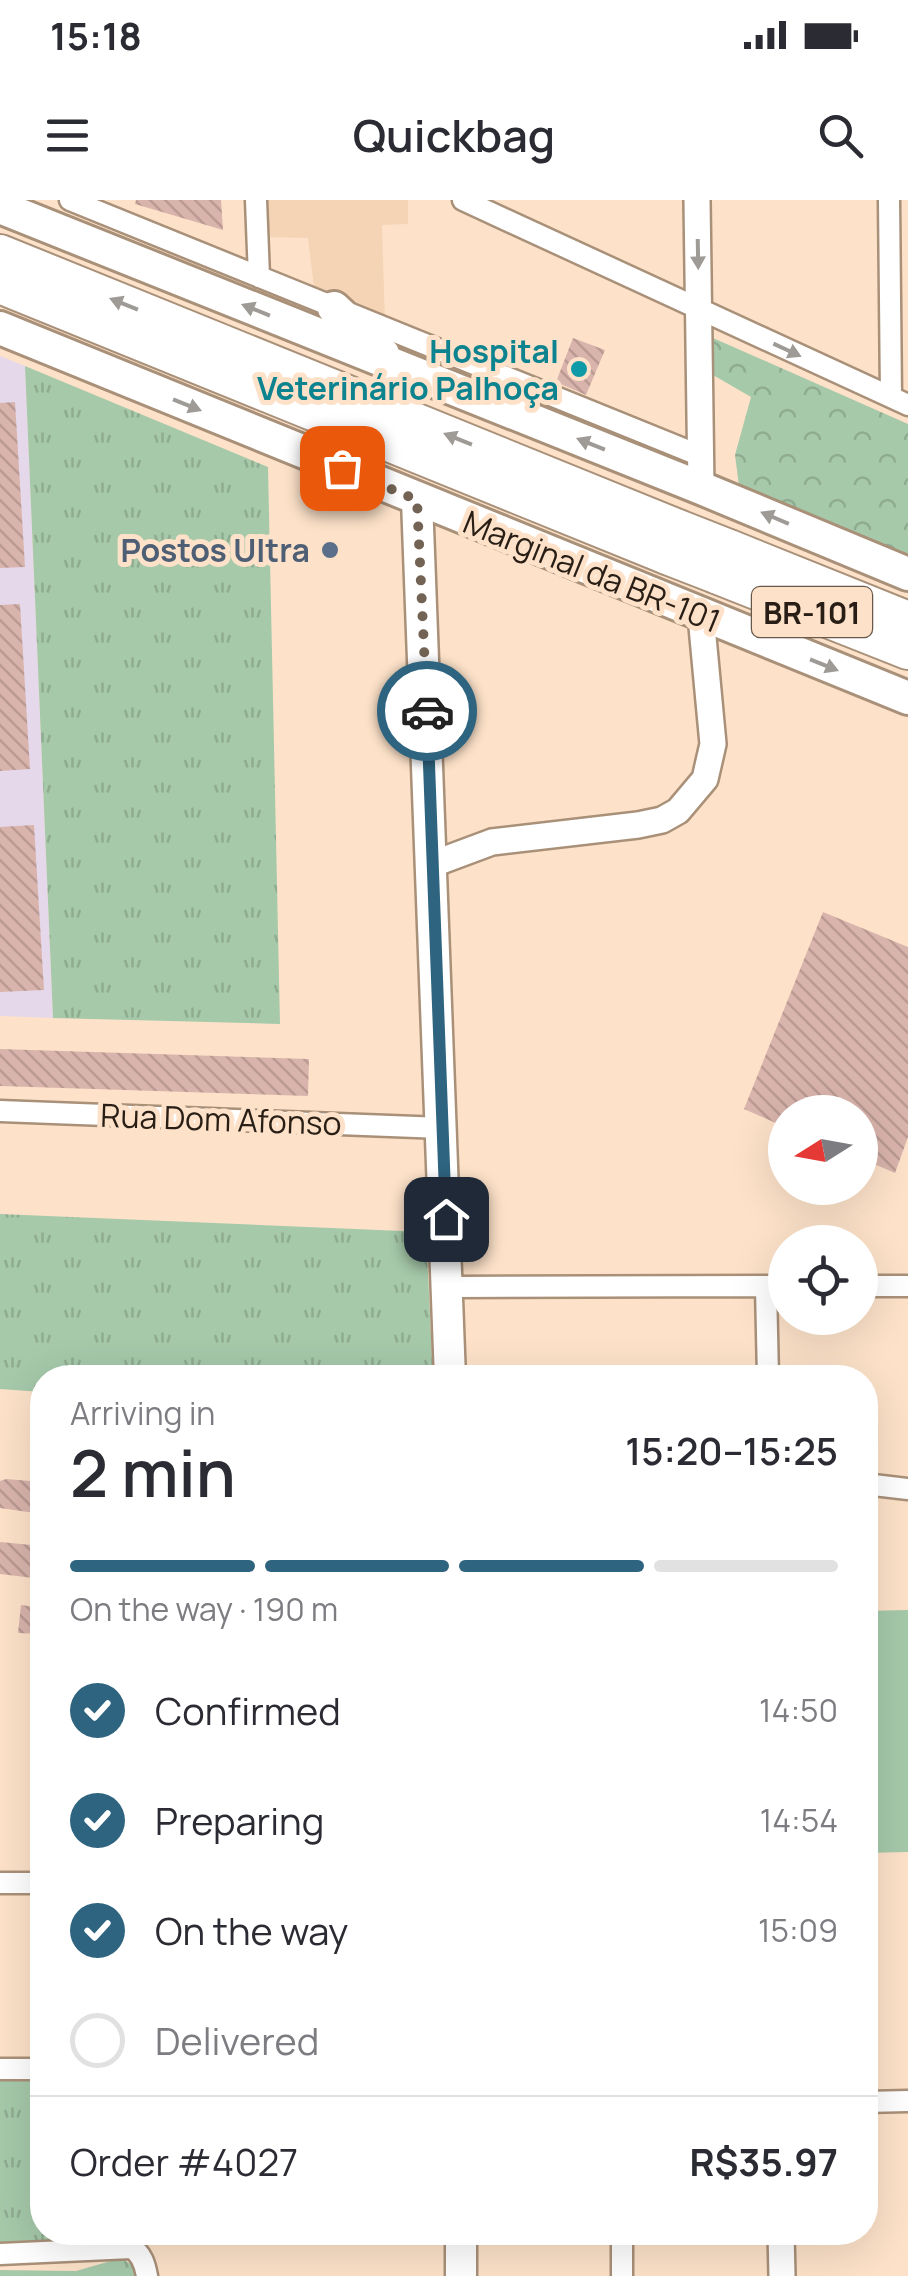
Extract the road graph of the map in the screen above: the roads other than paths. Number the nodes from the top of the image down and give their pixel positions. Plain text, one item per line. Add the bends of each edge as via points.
1 (70, 200) edge
2 (256, 200) edge
3 (463, 200) edge
4 (697, 200) edge
5 (890, 200) edge
6 (0, 207) edge
7 (505, 210) edge
8 (0, 254) edge
9 (258, 278) junction
10 (0, 284) edge
11 (334, 308) junction
12 (699, 308) junction
13 (0, 328) edge
14 (398, 367) junction
15 (899, 402) edge
16 (710, 481) junction
17 (417, 500) junction
18 (672, 542) junction
19 (722, 562) junction
20 (908, 574) edge
21 (656, 598) junction
22 (701, 616) junction
23 (908, 621) edge
24 (908, 650) edge
25 (908, 698) edge
26 (433, 864) junction
27 (0, 1111) edge
28 (442, 1128) junction
29 (768, 1286) edge
30 (878, 1286) edge
31 (908, 1286) edge
32 (448, 1287) junction
33 (772, 1335) edge
34 (450, 1365) edge
35 (769, 1365) edge
36 (878, 1486) edge
37 (908, 1489) edge
38 (0, 1883) edge
39 (30, 1883) edge
40 (0, 2069) edge
41 (30, 2070) edge
42 (908, 2101) edge
43 (878, 2102) edge
44 (461, 2245) edge
45 (622, 2245) edge
46 (781, 2245) edge
47 (0, 2254) edge
48 (147, 2276) edge
49 (462, 2276) edge
50 (622, 2276) edge
51 (782, 2276) edge

1 - 9 street
2 - 9 street
3 - 7 street
4 -> 12 street
5 - 15 street
14 -> 6 main road
7 - 12 street
18 -> 8 highway, BR-101
9 - 11 street
10 - 18 highway, BR-101
11 - 14 main road
11 - 16 street
12 -> 15 street
12 - 16 street
13 -> 17 main road, Marginal da BR-101
16 -> 14 main road
20 -> 16 main road
16 - 21 main road via 674,579
16 - 22 main road via 696,586
17 - 21 main road, Marginal da BR-101
17 - 26 main road
18 - 19 highway, BR-101, bridge
19 - 23 highway, BR-101
19 - 24 highway, BR-101
21 - 22 main road, Marginal da BR-101
22 -> 25 main road, Marginal da BR-101
22 - 26 street via 713,744 706,779 678,811 638,825 492,842
26 - 28 main road
27 - 28 street, Rua Dom Afonso
28 - 32 main road
29 - 32 street
30 - 31 street
32 - 34 main road
33 - 35 street
36 - 37 street
38 - 39 street
40 - 41 street
42 - 43 street
44 - 49 main road
45 - 50 street
46 - 51 street
47 - 48 street via 123,2247 136,2250

